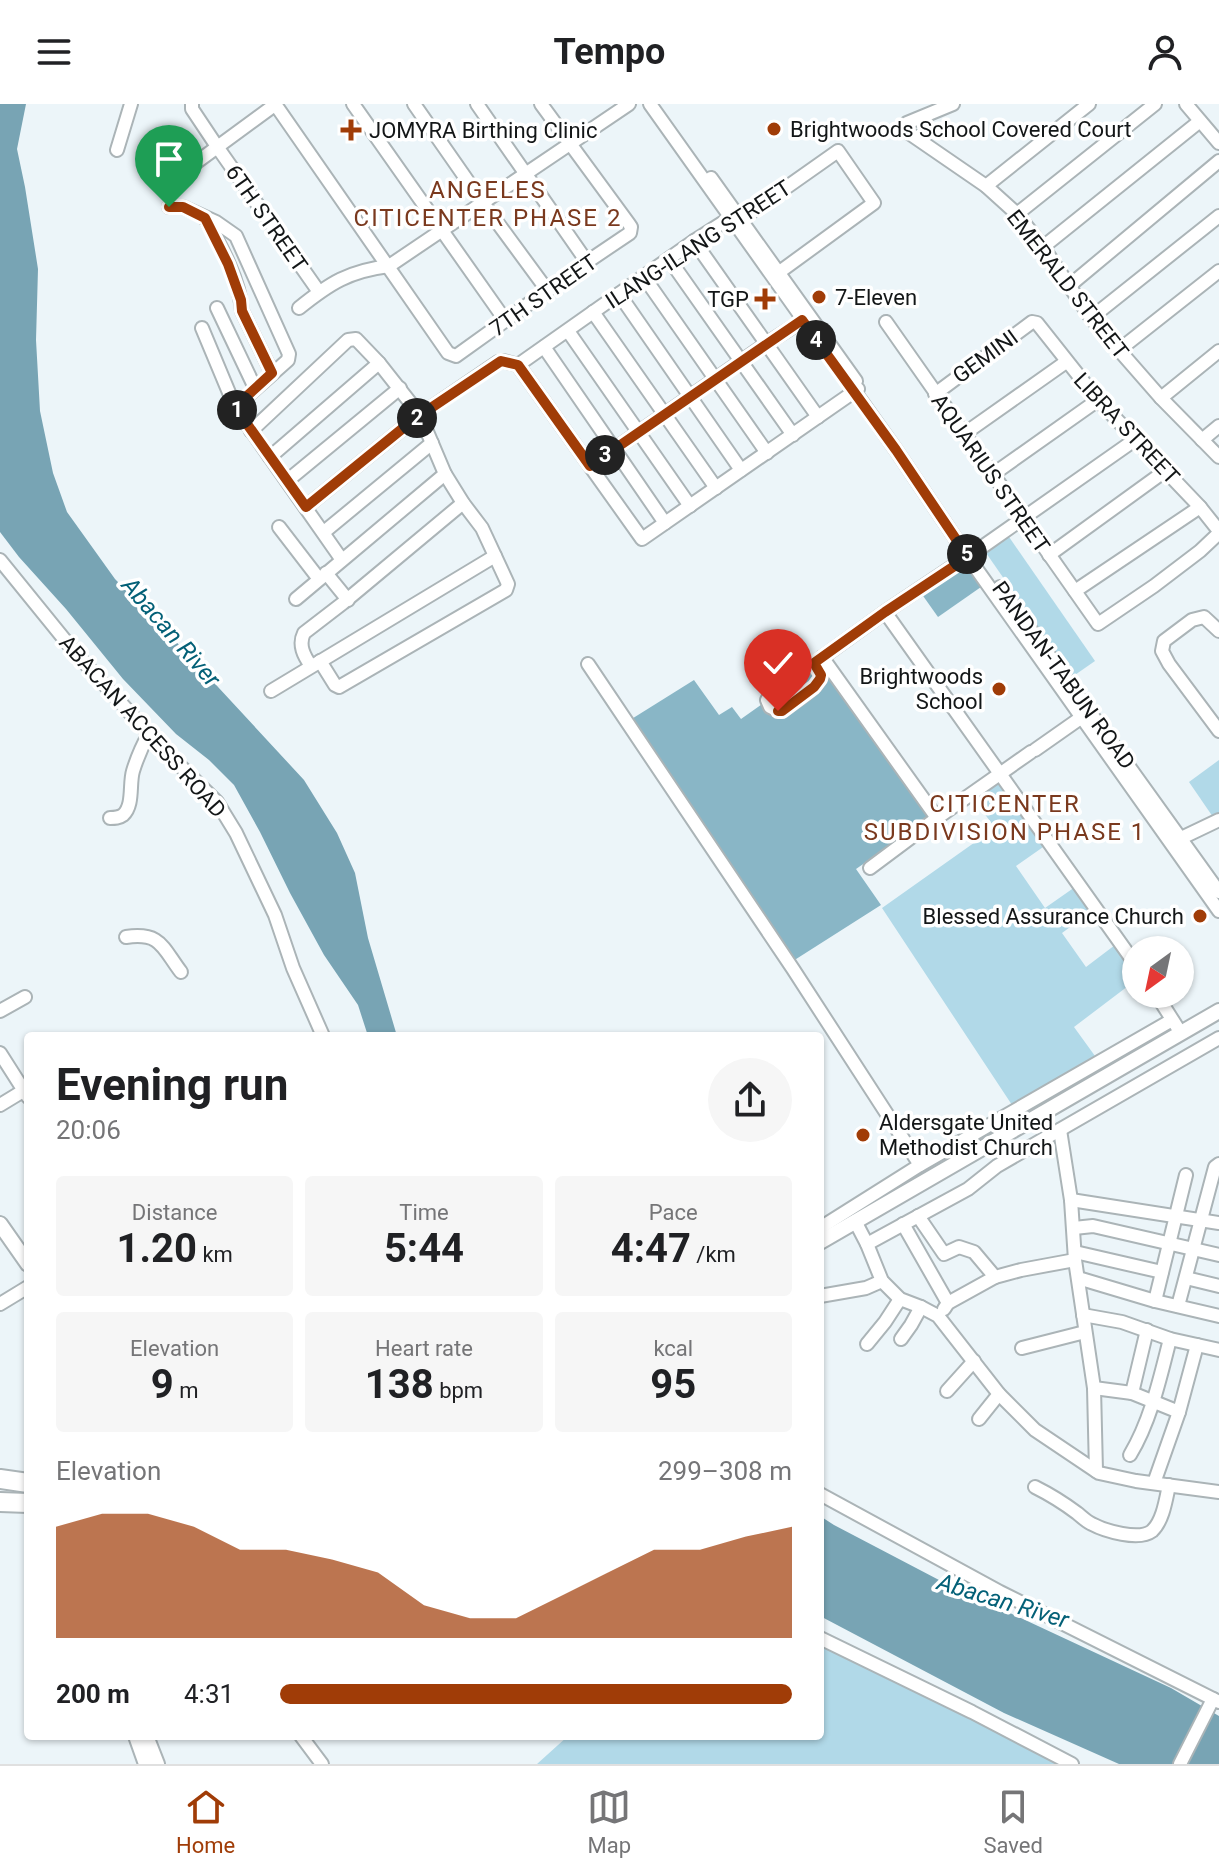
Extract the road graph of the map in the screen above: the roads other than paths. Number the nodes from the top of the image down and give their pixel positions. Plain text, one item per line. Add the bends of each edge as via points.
1 (131, 104) edge
2 (192, 104) edge
3 (276, 104) edge
4 (353, 104) edge
5 (414, 104) edge
6 (477, 104) edge
7 (541, 104) edge
8 (629, 104) edge
9 (650, 104) edge
10 (658, 104) edge
11 (953, 104) edge
12 (1089, 104) edge
13 (1155, 104) edge
14 (1186, 104) edge
15 (1200, 121) junction
16 (1219, 143) edge
17 (569, 144) junction
18 (218, 148) junction
19 (117, 150) dead end
20 (1219, 161) edge
21 (526, 174) junction
22 (171, 181) dead end
23 (986, 186) junction
24 (483, 203) junction
25 (169, 207) dead end
26 (1017, 214) junction
27 (1219, 216) edge
28 (734, 217) junction
29 (205, 218) junction
30 (443, 232) junction
31 (694, 241) junction
32 (1043, 247) junction
33 (669, 259) junction
34 (587, 262) junction
35 (389, 266) junction
36 (1219, 271) edge
37 (776, 275) junction
38 (644, 277) junction
39 (1069, 286) junction
40 (547, 290) junction
41 (319, 292) junction
42 (619, 294) junction
43 (217, 308) dead end
44 (299, 308) dead end
45 (593, 312) junction
46 (806, 318) junction
47 (1091, 318) junction
48 (505, 320) junction
49 (886, 322) dead end
50 (1037, 323) joint
51 (202, 328) dead end
52 (568, 331) junction
53 (766, 344) junction
54 (544, 347) junction
55 (1119, 350) junction
56 (1219, 351) edge
57 (741, 361) junction
58 (1066, 362) junction
59 (379, 363) junction
60 (518, 365) junction
61 (272, 373) junction
62 (715, 379) junction
63 (255, 388) junction
64 (400, 388) junction
65 (858, 390) junction
66 (935, 394) junction
67 (690, 396) junction
68 (1161, 398) junction
69 (1098, 400) junction
70 (235, 407) junction
71 (665, 414) junction
72 (420, 415) junction
73 (818, 417) junction
74 (1219, 426) edge
75 (251, 431) junction
76 (639, 432) junction
77 (964, 434) junction
78 (793, 435) junction
79 (1136, 439) junction
80 (1202, 440) junction
81 (432, 443) junction
82 (613, 450) junction
83 (767, 453) junction
84 (270, 457) junction
85 (1219, 457) edge
86 (590, 466) junction
87 (741, 470) junction
88 (1165, 471) junction
89 (445, 474) junction
90 (992, 475) junction
91 (287, 481) junction
92 (716, 488) junction
93 (463, 503) junction
94 (690, 506) junction
95 (306, 507) junction
96 (1200, 507) junction
97 (1023, 519) junction
98 (665, 523) junction
99 (279, 527) dead end
100 (324, 532) junction
101 (1219, 532) edge
102 (972, 554) junction
103 (1049, 555) junction
104 (495, 556) junction
105 (0, 560) edge
106 (342, 560) junction
107 (323, 576) junction
108 (1075, 591) junction
109 (296, 599) dead end
110 (348, 600) junction
111 (885, 612) junction
112 (1098, 624) joint
113 (1219, 631) edge
114 (818, 660) junction
115 (316, 664) junction
116 (588, 664) dead end
117 (271, 691) dead end
118 (1082, 717) junction
119 (1219, 731) edge
120 (149, 734) junction
121 (999, 774) junction
122 (110, 818) dead end
123 (937, 818) junction
124 (1219, 820) edge
125 (1176, 840) junction
126 (870, 868) dead end
127 (1219, 892) edge
128 (1219, 911) edge
129 (126, 937) dead end
130 (1122, 945) edge
131 (181, 972) dead end
132 (25, 997) dead end
133 (1165, 1008) edge
134 (0, 1011) edge
135 (1219, 1011) edge
136 (1176, 1026) junction
137 (321, 1032) edge
138 (1219, 1038) edge
139 (1145, 1045) junction
140 (0, 1053) edge
141 (1100, 1062) junction
142 (1109, 1075) junction
143 (24, 1088) edge
144 (24, 1093) edge
145 (0, 1105) edge
146 (1040, 1105) junction
147 (1060, 1130) junction
148 (1219, 1164) edge
149 (920, 1165) junction
150 (1186, 1175) dead end
151 (1071, 1200) junction
152 (1176, 1215) junction
153 (918, 1216) junction
154 (855, 1221) junction
155 (1200, 1221) junction
156 (1219, 1223) edge
157 (0, 1224) edge
158 (903, 1224) junction
159 (1074, 1228) junction
160 (824, 1234) edge
161 (824, 1235) edge
162 (1169, 1243) junction
163 (867, 1244) junction
164 (1194, 1249) junction
165 (944, 1254) junction
166 (1219, 1255) edge
167 (1075, 1256) junction
168 (24, 1258) edge
169 (927, 1265) junction
170 (1162, 1272) junction
171 (995, 1277) junction
172 (1078, 1278) junction
173 (1186, 1278) junction
174 (882, 1281) junction
175 (1219, 1286) edge
176 (24, 1289) edge
177 (824, 1295) edge
178 (900, 1299) junction
179 (1155, 1301) junction
180 (948, 1303) junction
181 (0, 1304) edge
182 (1178, 1306) junction
183 (921, 1307) junction
184 (1083, 1315) junction
185 (938, 1316) junction
186 (1219, 1316) edge
187 (1147, 1330) junction
188 (1085, 1332) junction
189 (901, 1339) dead end
190 (1170, 1339) junction
191 (867, 1344) dead end
192 (1197, 1345) junction
193 (1022, 1348) dead end
194 (1219, 1350) edge
195 (974, 1361) junction
196 (1094, 1388) junction
197 (947, 1391) dead end
198 (1132, 1393) junction
199 (999, 1394) junction
200 (1153, 1403) junction
201 (1179, 1412) junction
202 (979, 1419) dead end
203 (1130, 1455) dead end
204 (1096, 1471) junction
205 (0, 1479) edge
206 (24, 1482) edge
207 (1154, 1483) junction
208 (1169, 1485) junction
209 (1035, 1487) dead end
210 (1219, 1492) edge
211 (824, 1496) edge
212 (0, 1502) edge
213 (24, 1503) edge
214 (824, 1640) edge
215 (1214, 1702) edge
216 (137, 1740) edge
217 (148, 1740) edge
218 (308, 1758) edge
219 (146, 1764) edge
220 (157, 1764) edge
221 (322, 1764) edge
222 (1072, 1764) edge
223 (1180, 1764) edge

1 - 19 street
2 - 18 street, 6TH STREET
3 - 18 street
3 - 35 street
4 - 30 street
5 - 24 street
6 - 21 street
7 - 17 street
8 - 17 street
9 - 28 street, PANDAN-TABUN ROAD
10 - 28 street, PANDAN-TABUN ROAD
11 - 23 street, EMERALD STREET via 907,123 906,131
12 - 23 street
13 - 26 street
14 - 15 street
15 - 16 street
15 - 32 street
17 - 21 street
17 - 34 street, 7TH STREET via 631,230
18 - 22 street
18 - 41 street, 6TH STREET
20 - 39 street
21 - 24 street
21 - 34 street
23 - 26 street, EMERALD STREET
24 - 30 street
24 - 40 street
25 - 29 street via 183,207
26 - 32 street, EMERALD STREET
27 - 47 street
28 - 31 street, ILANG-ILANG STREET
28 - 37 street, PANDAN-TABUN ROAD
28 - 37 street, ILANG-ILANG STREET via 750,213 838,151 874,203
29 - 61 street
29 - 61 street via 236,236 289,354
30 - 35 street
30 - 48 street
31 - 33 street, ILANG-ILANG STREET
31 - 53 street
32 - 39 street, EMERALD STREET
33 - 38 street, ILANG-ILANG STREET
33 - 57 street
34 - 40 street, 7TH STREET
35 - 41 street via 354,273
35 - 48 street, 7TH STREET via 453,356
36 - 55 street
37 - 46 street, PANDAN-TABUN ROAD
38 - 42 street, ILANG-ILANG STREET
38 - 62 street
39 - 47 street, EMERALD STREET
40 - 48 street, 7TH STREET
41 - 44 street
42 - 45 street, ILANG-ILANG STREET
42 - 67 street
43 - 63 street
45 - 52 street, ILANG-ILANG STREET
45 - 71 street
46 - 53 street
46 - 65 street, PANDAN-TABUN ROAD
47 - 55 street, EMERALD STREET
49 - 66 street, AQUARIUS STREET
50 - 58 street, LIBRA STREET
50 - 66 street, GEMINI
51 - 70 street
52 - 54 street, ILANG-ILANG STREET
52 - 76 street
53 - 57 street
53 - 73 street
54 - 60 street, ILANG-ILANG STREET
54 - 82 street
55 - 68 street, EMERALD STREET
56 - 68 street
57 - 62 street
57 - 78 street
58 - 69 street, LIBRA STREET
58 - 77 street
59 - 64 street
59 - 75 street via 359,341 348,340
59 - 84 street
60 - 72 street via 498,362
60 - 86 street
61 - 63 street
62 - 67 street
62 - 83 street
63 - 70 street
64 - 72 street
64 - 91 street
65 - 73 street
65 - 102 street, PANDAN-TABUN ROAD
66 - 77 street, AQUARIUS STREET
67 - 71 street
67 - 87 street
68 - 80 street, EMERALD STREET
69 - 79 street, LIBRA STREET
69 - 90 street
70 - 75 street
71 - 76 street
71 - 92 street
72 - 81 street
72 - 95 street
73 - 78 street
74 - 80 street
75 - 84 street
76 - 82 street
76 - 94 street
77 - 90 street, AQUARIUS STREET
78 - 83 street
79 - 88 street, LIBRA STREET
79 - 97 street
80 - 85 street, EMERALD STREET
81 - 89 street
81 - 100 street
82 - 86 street
82 - 98 street
83 - 87 street
84 - 91 street
86 - 98 street via 642,539
87 - 92 street
88 - 96 street, LIBRA STREET
88 - 103 street
89 - 93 street
89 - 106 street
90 - 97 street, AQUARIUS STREET
91 - 95 street
92 - 94 street
93 - 104 street
93 - 110 street
94 - 98 street
95 - 100 street
96 - 101 street, LIBRA STREET
96 - 108 street
97 - 102 street
97 - 103 street, AQUARIUS STREET
99 - 107 street
100 - 106 street
101 - 112 street, LIBRA STREET
102 - 111 street
102 - 118 street, PANDAN-TABUN ROAD
102 - 125 street, PANDAN-TABUN ROAD
103 - 108 street, AQUARIUS STREET
104 - 115 street
104 - 115 street via 506,590 339,687
105 - 120 street, ABACAN ACCESS ROAD
106 - 107 street
107 - 109 street
107 - 110 street
108 - 112 street, AQUARIUS STREET
110 - 115 street via 304,633 302,649
111 - 114 street
111 - 121 street
113 - 119 street via 1204,617 1192,620 1164,641 1162,651
114 - 114 street via 818,683 782,711 770,707 770,695
114 - 123 street
115 - 117 street
116 - 149 street
118 - 121 street
118 - 125 street, PANDAN-TABUN ROAD
120 - 122 street via 132,774 124,814
120 - 137 street, ABACAN ACCESS ROAD via 227,816 275,915
121 - 123 street
121 - 130 street
123 - 126 street
124 - 125 street
125 - 127 street, PANDAN-TABUN ROAD
125 - 128 street, PANDAN-TABUN ROAD
129 - 131 street via 153,938
132 - 134 street
133 - 136 street
135 - 136 main road
136 - 139 main road
138 - 147 street
139 - 141 street
139 - 142 main road
140 - 143 street
141 - 142 street
141 - 146 street
142 - 146 main road
144 - 145 street
146 - 149 street
146 - 154 main road
147 - 151 street
147 - 153 street
148 - 155 street
149 - 160 street
150 - 152 street
151 - 152 street
151 - 159 street
152 - 155 street
152 - 162 street
153 - 158 street
153 - 165 street
154 - 161 main road
154 - 163 street
155 - 156 street
155 - 164 street
157 - 168 main road
158 - 163 street
158 - 169 street
159 - 162 street via 1093,1226
159 - 167 street
162 - 164 street
162 - 170 street
163 - 174 street
164 - 166 street
164 - 173 street
165 - 169 street
165 - 171 street via 959,1247 974,1252
167 - 170 street
167 - 171 street
167 - 172 street
169 - 180 street
170 - 179 street
171 - 180 street
172 - 179 street
172 - 184 street
173 - 175 street
173 - 182 street
174 - 177 street
174 - 178 street
176 - 181 street
178 - 183 street
178 - 191 street
179 - 182 street
180 - 185 street
182 - 186 street
183 - 185 street
183 - 189 street
184 - 187 street
184 - 188 street
185 - 195 street
187 - 190 street
187 - 198 street
188 - 193 street
188 - 196 street
190 - 192 street
190 - 200 street
192 - 194 street
192 - 201 street
195 - 197 street
195 - 199 street
196 - 198 street
196 - 204 street
198 - 200 street
199 - 202 street
199 - 204 street via 1035,1430
200 - 201 street
200 - 203 street
201 - 207 street
204 - 207 street
205 - 206 highway
207 - 208 street
208 - 209 street via 1154,1528 1129,1535 1092,1524
208 - 210 street
211 - 215 street
212 - 213 highway
214 - 222 street
215 - 223 street
216 - 219 main road
217 - 220 main road
218 - 221 street

